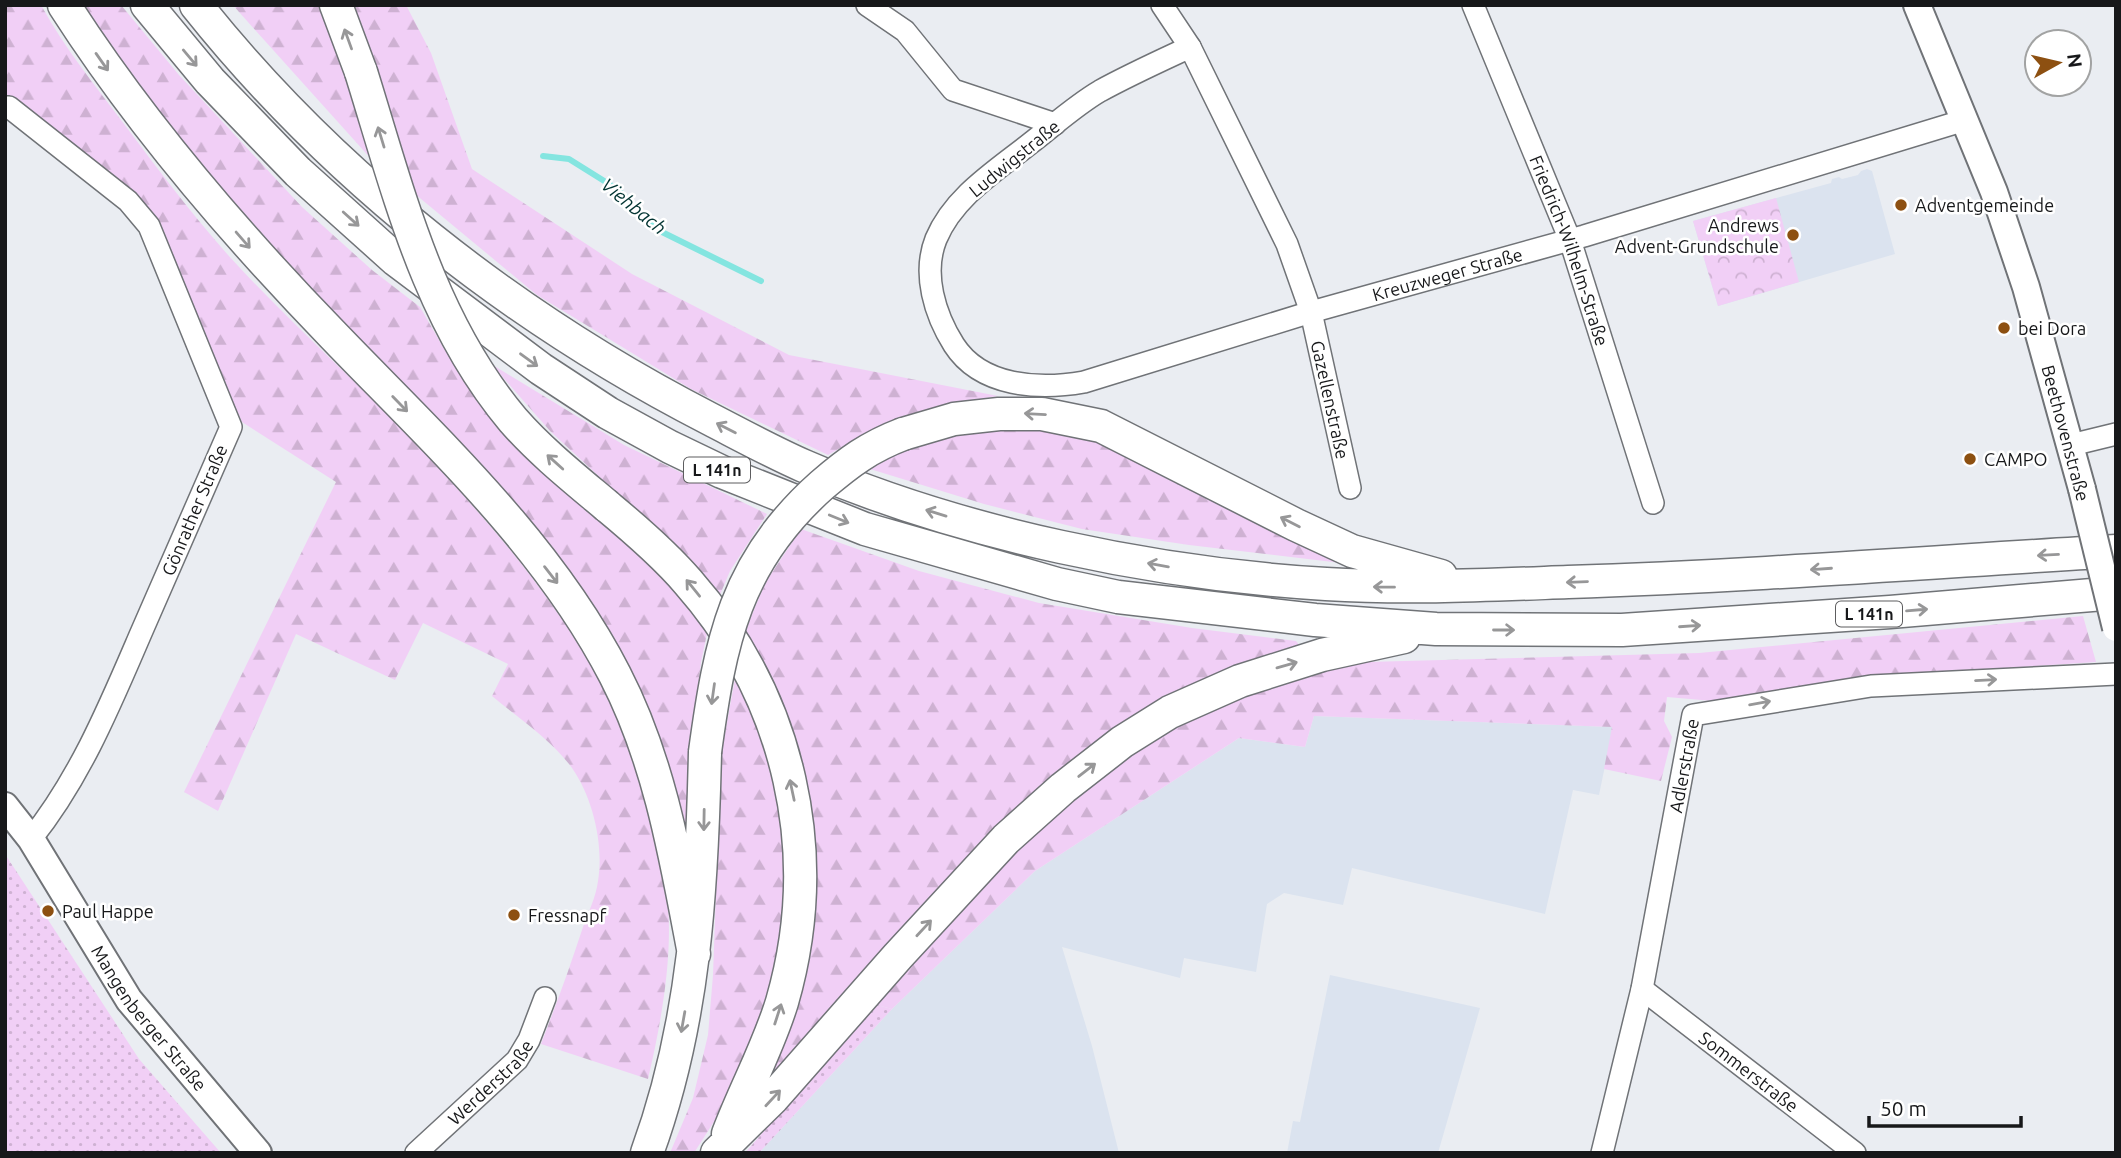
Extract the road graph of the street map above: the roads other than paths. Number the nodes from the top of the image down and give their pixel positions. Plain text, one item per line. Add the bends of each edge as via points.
1 (64, 5) edge
2 (147, 5) edge
3 (196, 5) edge
4 (336, 5) edge
5 (867, 5) edge
6 (1162, 5) edge
7 (1474, 5) edge
8 (1917, 5) edge
9 (1190, 47) junction
10 (5, 107) edge
11 (1965, 120) junction
12 (1055, 124) junction
13 (1570, 240) junction
14 (1311, 312) junction
15 (946, 331) joint
16 (2116, 434) edge
17 (2071, 445) junction
18 (1350, 488) dead end
19 (1653, 503) dead end
20 (2116, 551) edge
21 (1477, 585) junction
22 (2116, 593) edge
23 (2116, 628) edge
24 (1436, 629) junction
25 (2116, 674) edge
26 (5, 806) edge
27 (31, 839) junction
28 (694, 954) junction
29 (1642, 989) junction
30 (545, 998) dead end
31 (720, 1149) edge
32 (258, 1153) edge
33 (416, 1153) edge
34 (647, 1153) edge
35 (1602, 1153) edge
36 (1855, 1153) edge

1 -> 28 highway via 124,94 186,173 258,256 484,493 581,617 616,676 654,769
2 -> 24 highway, L 141n via 210,81 298,172 397,260 566,387 670,447 865,529 1057,584 1181,606
21 -> 3 highway, L 141n via 1322,584 1162,566 952,518 803,466 638,380 544,322 382,201 288,108
31 -> 4 highway, bridge via 769,1041 799,921 801,873 795,803 770,712 719,620 688,582 514,421 468,358 427,278
5 - 12 street via 905,31 953,90
6 - 9 street
7 - 13 street, Friedrich-Wilhelm-Straße
8 - 11 main road, Beethovenstraße
9 - 12 street, Ludwigstraße via 1098,92
9 - 14 street via 1282,233
10 - 27 street, Gönrather Straße via 128,201 149,226 230,427 112,699 72,781
11 - 13 street, Kreuzweger Straße
11 - 17 main road, Beethovenstraße via 2026,287
12 - 15 street, Ludwigstraße via 970,191 946,220 931,258 933,297
13 - 14 street, Kreuzweger Straße
13 - 19 street, Friedrich-Wilhelm-Straße
14 - 15 street, Kreuzweger Straße via 1061,387 1004,381 984,374 973,368
14 - 18 street, Gazellenstraße
16 - 17 street
17 - 23 main road, Beethovenstraße, bridge
20 -> 21 highway, L 141n via 1645,580
21 -> 28 highway, bridge via 1352,551 1101,426 1042,414 1007,413 954,419 866,449 791,514 761,554 730,620 714,683 705,752 703,860
24 -> 22 highway, L 141n via 1622,630
31 -> 24 highway via 773,1098 1006,839 1122,742 1170,712 1240,681 1322,655
29 -> 25 street, Adlerstraße via 1693,715 1871,686
26 - 27 main road, Mangenberger Straße
27 - 32 main road, Mangenberger Straße via 129,1000
28 -> 34 highway via 682,1031
29 - 35 street, Adlerstraße
29 - 36 street, Sommerstraße
30 - 33 street, Werderstraße via 517,1060

